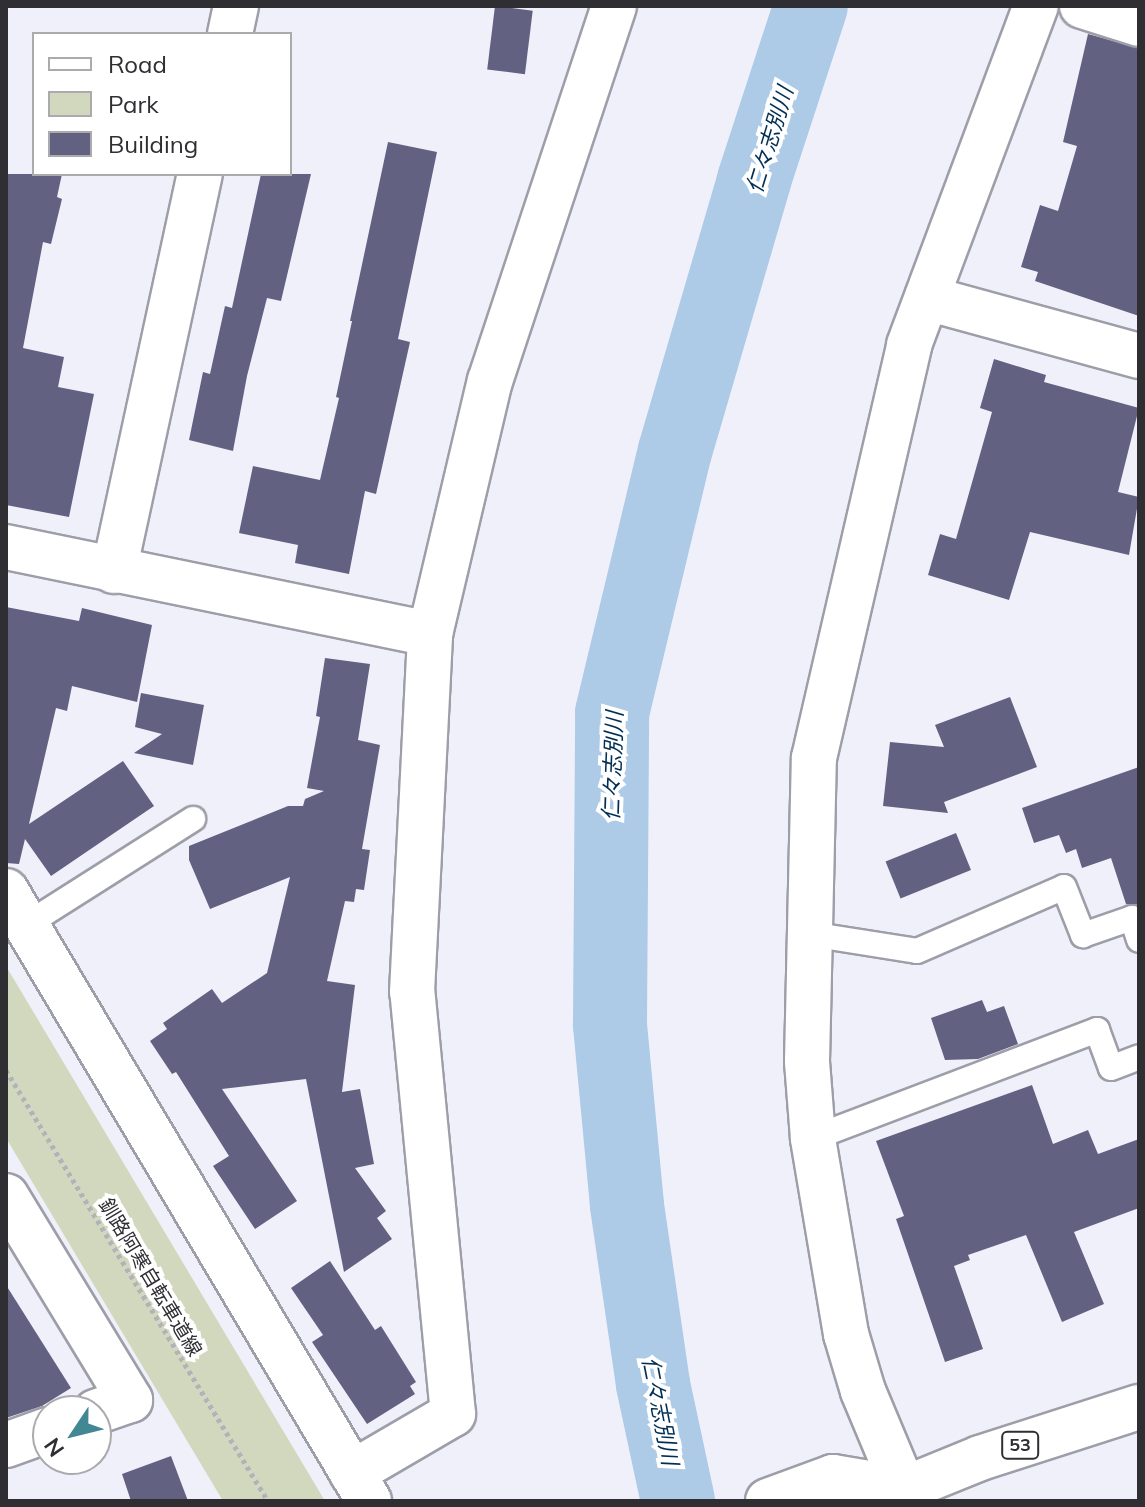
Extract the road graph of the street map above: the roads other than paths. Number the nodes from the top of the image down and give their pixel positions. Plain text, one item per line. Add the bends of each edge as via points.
1 (236, 6) edge
2 (614, 6) edge
3 (1036, 6) edge
4 (1082, 6) edge
5 (1139, 24) edge
6 (230, 32) edge
7 (200, 176) edge
8 (927, 298) junction
9 (1139, 356) edge
10 (6, 547) edge
11 (114, 571) junction
12 (430, 634) junction
13 (193, 819) dead end
14 (16, 908) edge
15 (810, 934) junction
16 (1139, 940) edge
17 (1139, 1057) edge
18 (813, 1138) junction
19 (6, 1196) edge
20 (112, 1406) edge
21 (1139, 1407) edge
22 (32, 1436) edge
23 (6, 1445) edge
24 (360, 1487) edge
25 (902, 1497) edge
26 (768, 1501) edge

1 - 6 street
2 - 12 street via 490,381
3 - 8 street
4 - 5 street
7 - 11 street
8 - 9 street
8 - 15 street via 909,345 814,758
10 - 11 street
11 - 12 street
12 - 24 street via 412,992 453,1414
13 - 14 lane
14 - 24 street
15 - 16 lane via 917,951 1064,887 1083,935 1132,918
15 - 18 street via 807,1061
17 - 18 lane via 1111,1068 1097,1030
18 - 25 street via 846,1334
19 - 20 street via 130,1400
21 - 25 street, 53 via 980,1458
22 - 23 street
25 - 26 street via 833,1477

